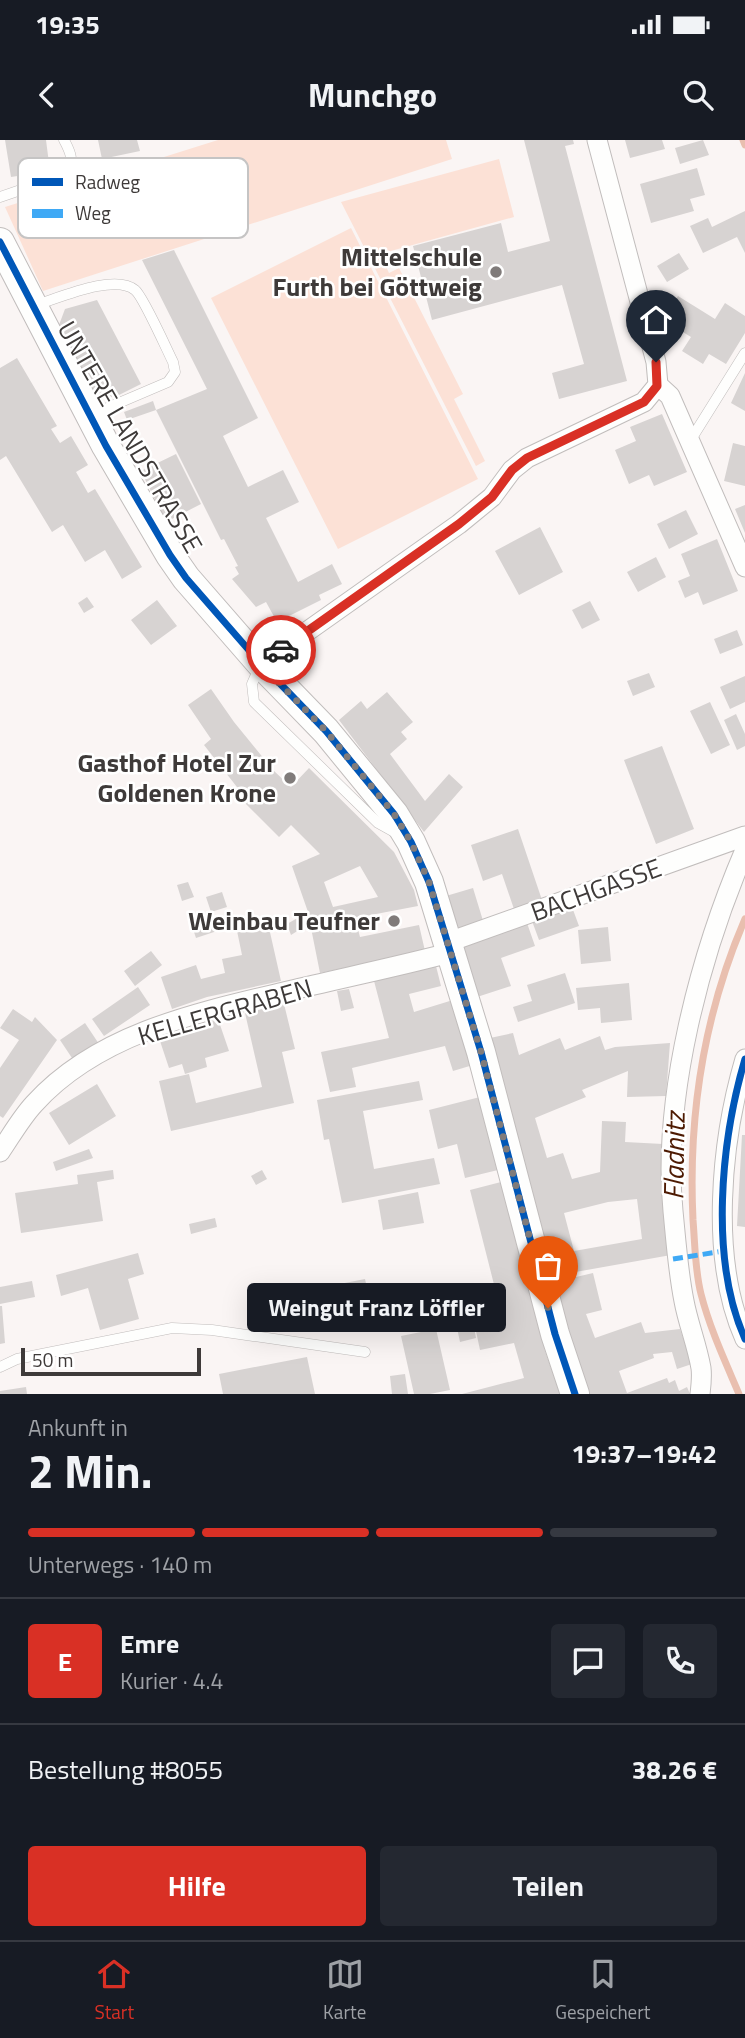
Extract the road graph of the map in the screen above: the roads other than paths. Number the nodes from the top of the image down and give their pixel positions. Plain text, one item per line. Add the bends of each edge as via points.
1 (64, 140) edge
2 (597, 140) edge
3 (71, 158) edge
4 (18, 191) edge
5 (0, 197) edge
6 (0, 242) edge
7 (32, 307) junction
8 (745, 353) edge
9 (657, 386) junction
10 (89, 415) junction
11 (690, 441) junction
12 (745, 567) edge
13 (261, 664) junction
14 (745, 836) edge
15 (745, 850) edge
16 (448, 948) junction
17 (745, 1059) edge
18 (0, 1152) edge
19 (745, 1339) edge
20 (365, 1352) dead end
21 (0, 1367) edge
22 (575, 1394) edge
23 (701, 1394) edge

1 - 3 lane
2 - 9 street via 656,362
4 - 5 lane
6 - 7 street, UNTERE LANDSTRASSE
7 - 10 street, UNTERE LANDSTRASSE
7 - 10 lane via 104,284 121,283 136,290 175,372 168,382
8 - 11 lane
9 - 11 street via 670,396
9 - 13 street via 644,402 527,458 492,497 459,524
10 - 13 street, UNTERE LANDSTRASSE via 170,555
11 - 12 street
13 - 16 street, UNTERE LANDSTRASSE via 326,731 394,814 429,882
14 - 16 street, BACHGASSE
15 - 23 street via 699,985 672,1136 677,1245 701,1369
16 - 18 street, KELLERGRABEN via 162,1024 105,1050 67,1074 34,1104
16 - 22 street, UNTERE LANDSTRASSE
17 - 19 street via 734,1098 724,1204 725,1273
20 - 21 lane via 172,1328 17,1359

